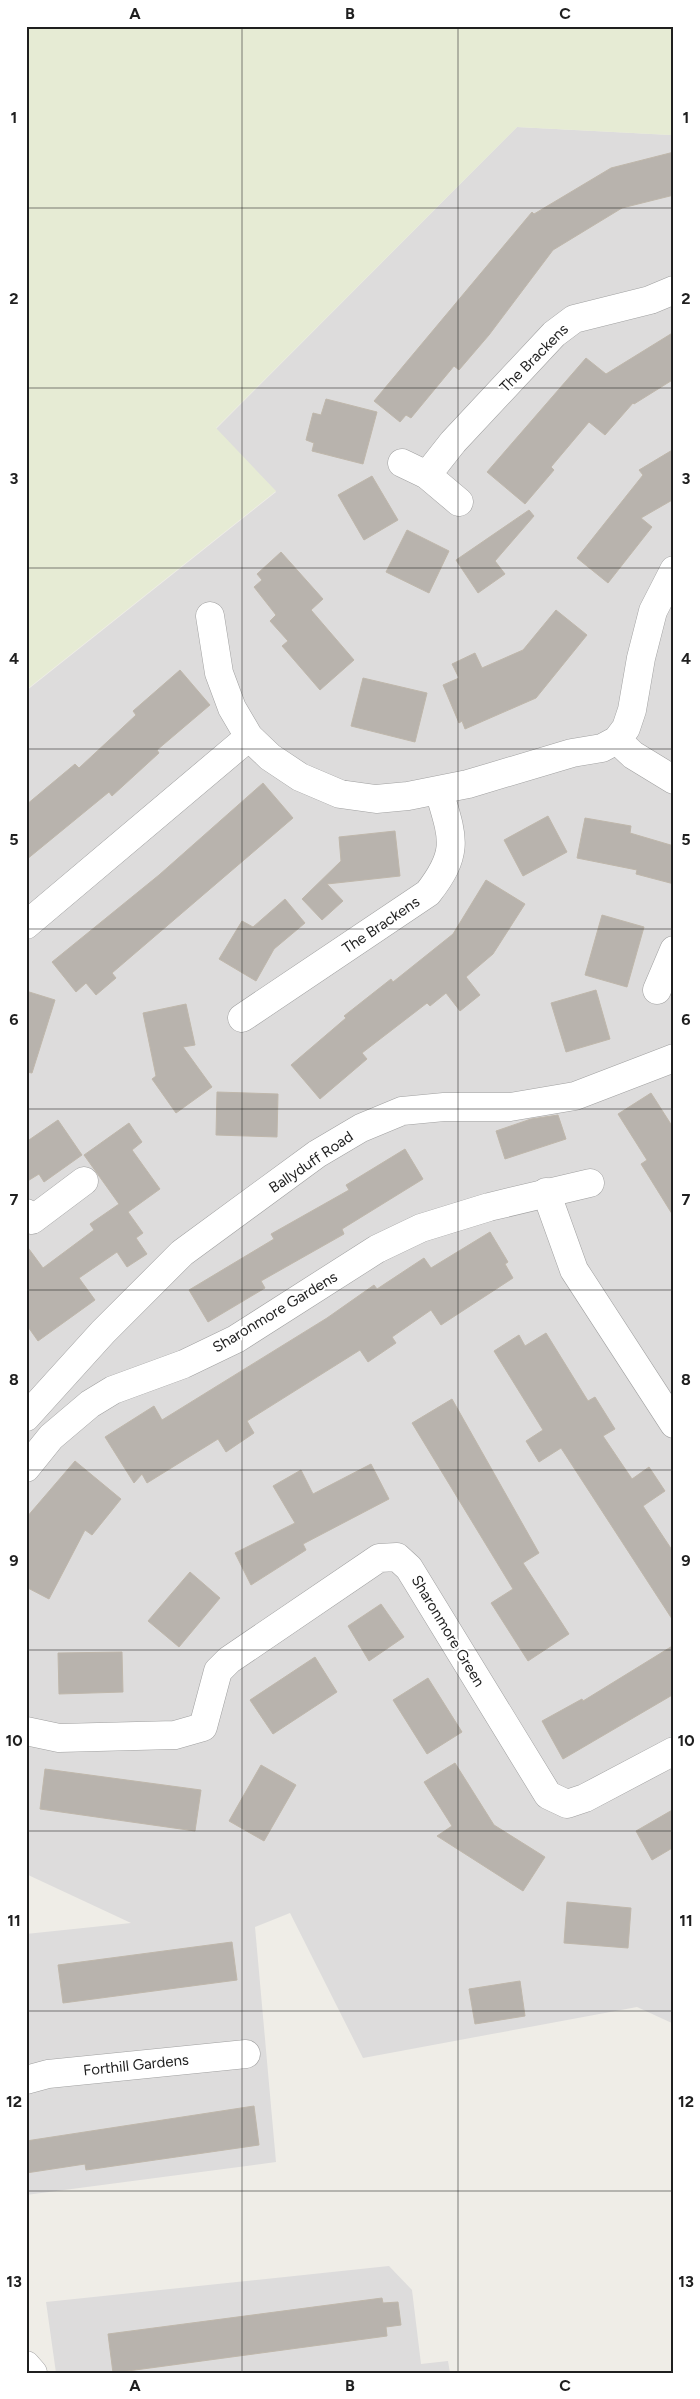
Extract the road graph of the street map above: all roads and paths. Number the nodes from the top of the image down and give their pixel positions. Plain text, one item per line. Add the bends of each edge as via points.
1 (674, 290) edge
2 (402, 463) dead end
3 (427, 475) junction
4 (459, 502) dead end
5 (674, 570) edge
6 (210, 616) dead end
7 (249, 737) junction
8 (617, 740) junction
9 (674, 780) edge
10 (439, 791) junction
11 (26, 925) edge
12 (674, 950) edge
13 (657, 990) dead end
14 (242, 1018) dead end
15 (674, 1058) edge
16 (84, 1181) dead end
17 (590, 1183) dead end
18 (546, 1192) junction
19 (26, 1213) edge
20 (26, 1418) edge
21 (674, 1424) edge
22 (26, 1468) edge
23 (26, 1731) edge
24 (674, 1751) edge
25 (246, 2054) dead end
26 (26, 2080) edge
27 (26, 2365) edge
28 (33, 2373) edge

1 - 3 street, The Brackens via 650,300 574,319 554,334 453,442
2 - 3 street
3 - 4 street
5 - 8 street via 653,611 632,710 626,728
6 - 7 street via 219,673 232,708
7 - 10 street via 270,757 300,777 340,794 376,799
7 - 11 street
8 - 9 street via 633,755
8 - 10 street via 602,748 572,753
10 - 14 street, The Brackens via 449,826 451,850 444,872 428,893
12 - 13 street
15 - 20 street, Ballyduff Road via 574,1096 510,1107 402,1111 361,1128 317,1154 182,1253 103,1332
16 - 19 street via 32,1220
17 - 18 street, Sharonmore Gardens
18 - 21 street via 574,1270
18 - 22 street, Sharonmore Gardens via 421,1228 377,1249 236,1339 184,1364 106,1394 67,1422
23 - 24 street, Sharonmore Green via 59,1738 175,1735 203,1727 218,1671 229,1660 380,1558 397,1557 409,1568 548,1795 567,1804 585,1798
25 - 26 street, Forthill Gardens via 48,2074
27 - 28 street

